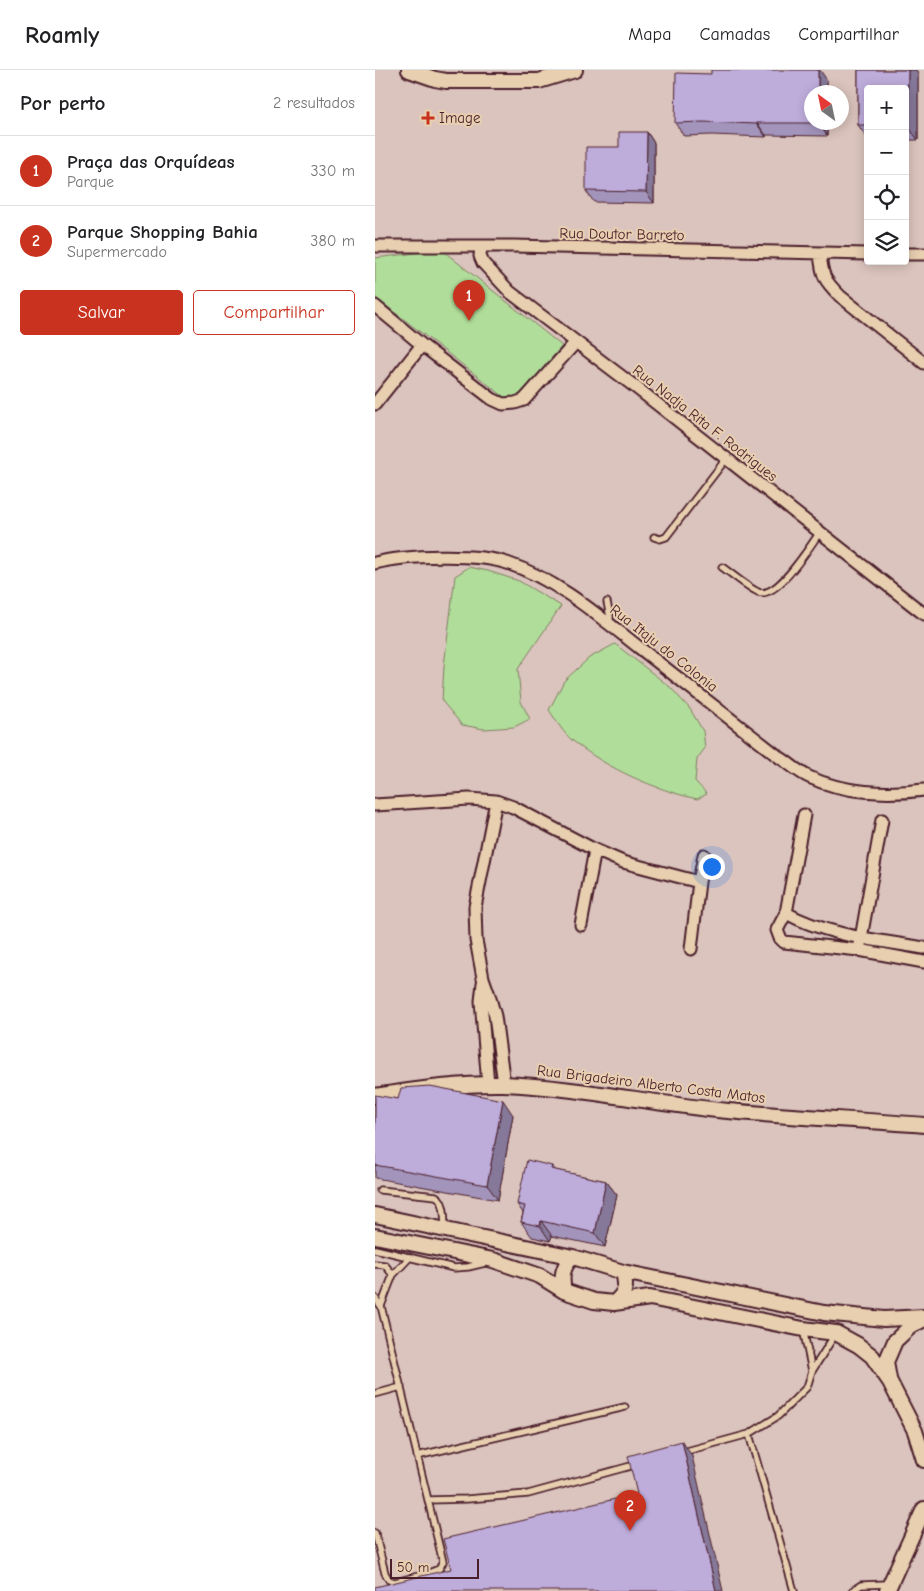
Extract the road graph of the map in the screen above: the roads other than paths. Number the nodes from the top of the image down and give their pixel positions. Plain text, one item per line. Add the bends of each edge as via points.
1 (409, 70) edge
2 (575, 70) edge
3 (375, 246) edge
4 (481, 247) junction
5 (820, 253) junction
6 (864, 254) edge
7 (909, 254) edge
8 (924, 254) edge
9 (375, 306) edge
10 (576, 342) junction
11 (422, 345) junction
12 (924, 363) edge
13 (375, 404) edge
14 (726, 459) junction
15 (820, 532) junction
16 (654, 537) dead end
17 (375, 562) edge
18 (722, 567) dead end
19 (607, 602) dead end
20 (924, 614) edge
21 (609, 624) junction
22 (924, 790) edge
23 (496, 801) junction
24 (375, 805) edge
25 (804, 815) dead end
26 (882, 820) dead end
27 (595, 850) junction
28 (704, 854) dead end
29 (699, 882) junction
30 (785, 913) junction
31 (581, 925) dead end
32 (862, 938) junction
33 (924, 948) edge
34 (691, 949) dead end
35 (859, 950) junction
36 (924, 962) edge
37 (483, 978) junction
38 (488, 1084) junction
39 (504, 1084) junction
40 (375, 1096) edge
41 (924, 1125) edge
42 (380, 1190) dead end
43 (375, 1215) edge
44 (445, 1231) junction
45 (375, 1236) edge
46 (375, 1249) edge
47 (411, 1257) junction
48 (573, 1257) junction
49 (493, 1260) junction
50 (375, 1264) edge
51 (623, 1272) junction
52 (393, 1275) junction
53 (564, 1291) junction
54 (375, 1298) edge
55 (615, 1303) junction
56 (381, 1306) junction
57 (924, 1318) edge
58 (803, 1329) junction
59 (836, 1333) junction
60 (812, 1371) junction
61 (890, 1382) junction
62 (401, 1388) junction
63 (375, 1394) edge
64 (625, 1407) dead end
65 (920, 1433) edge
66 (749, 1434) junction
67 (672, 1455) edge
68 (417, 1456) junction
69 (924, 1460) edge
70 (643, 1463) edge
71 (428, 1500) junction
72 (924, 1509) edge
73 (375, 1533) edge
74 (890, 1589) edge
75 (794, 1591) edge
76 (852, 1591) edge

1 - 2 street via 446,81 550,79
3 - 4 street, Rua Doutor Barreto
4 - 5 street, Rua Doutor Barreto
4 - 10 street, Rua Nadja Rita F. Rodrigues via 483,263 510,292
5 - 6 street, Rua Doutor Barreto
5 - 12 street via 824,278 829,285
7 - 8 street
9 - 11 street
10 - 11 street via 524,400 515,404 503,404 492,399
10 - 14 street, Rua Nadja Rita F. Rodrigues
11 - 13 street
14 - 15 street, Rua Nadja Rita F. Rodrigues
14 - 16 lane via 666,537 660,540
15 - 18 lane via 784,580 772,590 759,592
15 - 20 street, Rua Nadja Rita F. Rodrigues
17 - 21 street, Rua Itaju do Colonia via 474,557 506,563 541,578
19 - 21 lane
21 - 22 street, Rua Itaju do Colonia via 779,757 808,776 839,787 872,792
23 - 24 street via 469,799
23 - 27 street
23 - 37 street via 475,907 476,940
25 - 30 street
26 - 32 street
27 - 29 street via 637,866
27 - 31 street
28 - 29 street
29 - 34 street
30 - 32 street via 818,928
30 - 35 street via 777,930 784,942
32 - 33 street
32 - 35 street
35 - 36 street
37 - 38 street via 481,1001
37 - 39 street via 495,1016
38 - 39 street, Rua Brigadeiro Alberto Costa Matos
38 - 40 street, Rua Brigadeiro Alberto Costa Matos via 435,1087
39 - 41 street, Rua Brigadeiro Alberto Costa Matos via 729,1111
42 - 44 lane via 436,1196 443,1206
43 - 44 street
44 - 48 street
45 - 49 street
46 - 47 lane
47 - 49 lane via 455,1268
47 - 52 lane
48 - 51 street
48 - 53 street via 566,1262 563,1272
49 - 53 street via 540,1276
50 - 52 lane via 385,1265
51 - 55 street via 624,1294
51 - 57 street via 824,1313 883,1319
52 - 56 lane
53 - 55 street via 594,1301
54 - 56 lane
55 - 58 street via 650,1298
56 - 62 lane
57 - 61 street via 895,1341 886,1362
58 - 59 street
58 - 60 lane
59 - 60 lane
59 - 61 street via 872,1356
60 - 66 lane via 807,1387 777,1416
61 - 65 street
62 - 63 lane
62 - 68 lane
64 - 68 lane
65 - 69 street
66 - 67 lane
66 - 75 lane
68 - 71 lane
70 - 71 lane via 528,1494
71 - 73 lane via 443,1562 439,1569 395,1582 389,1580
72 - 74 street
74 - 76 lane via 861,1585

